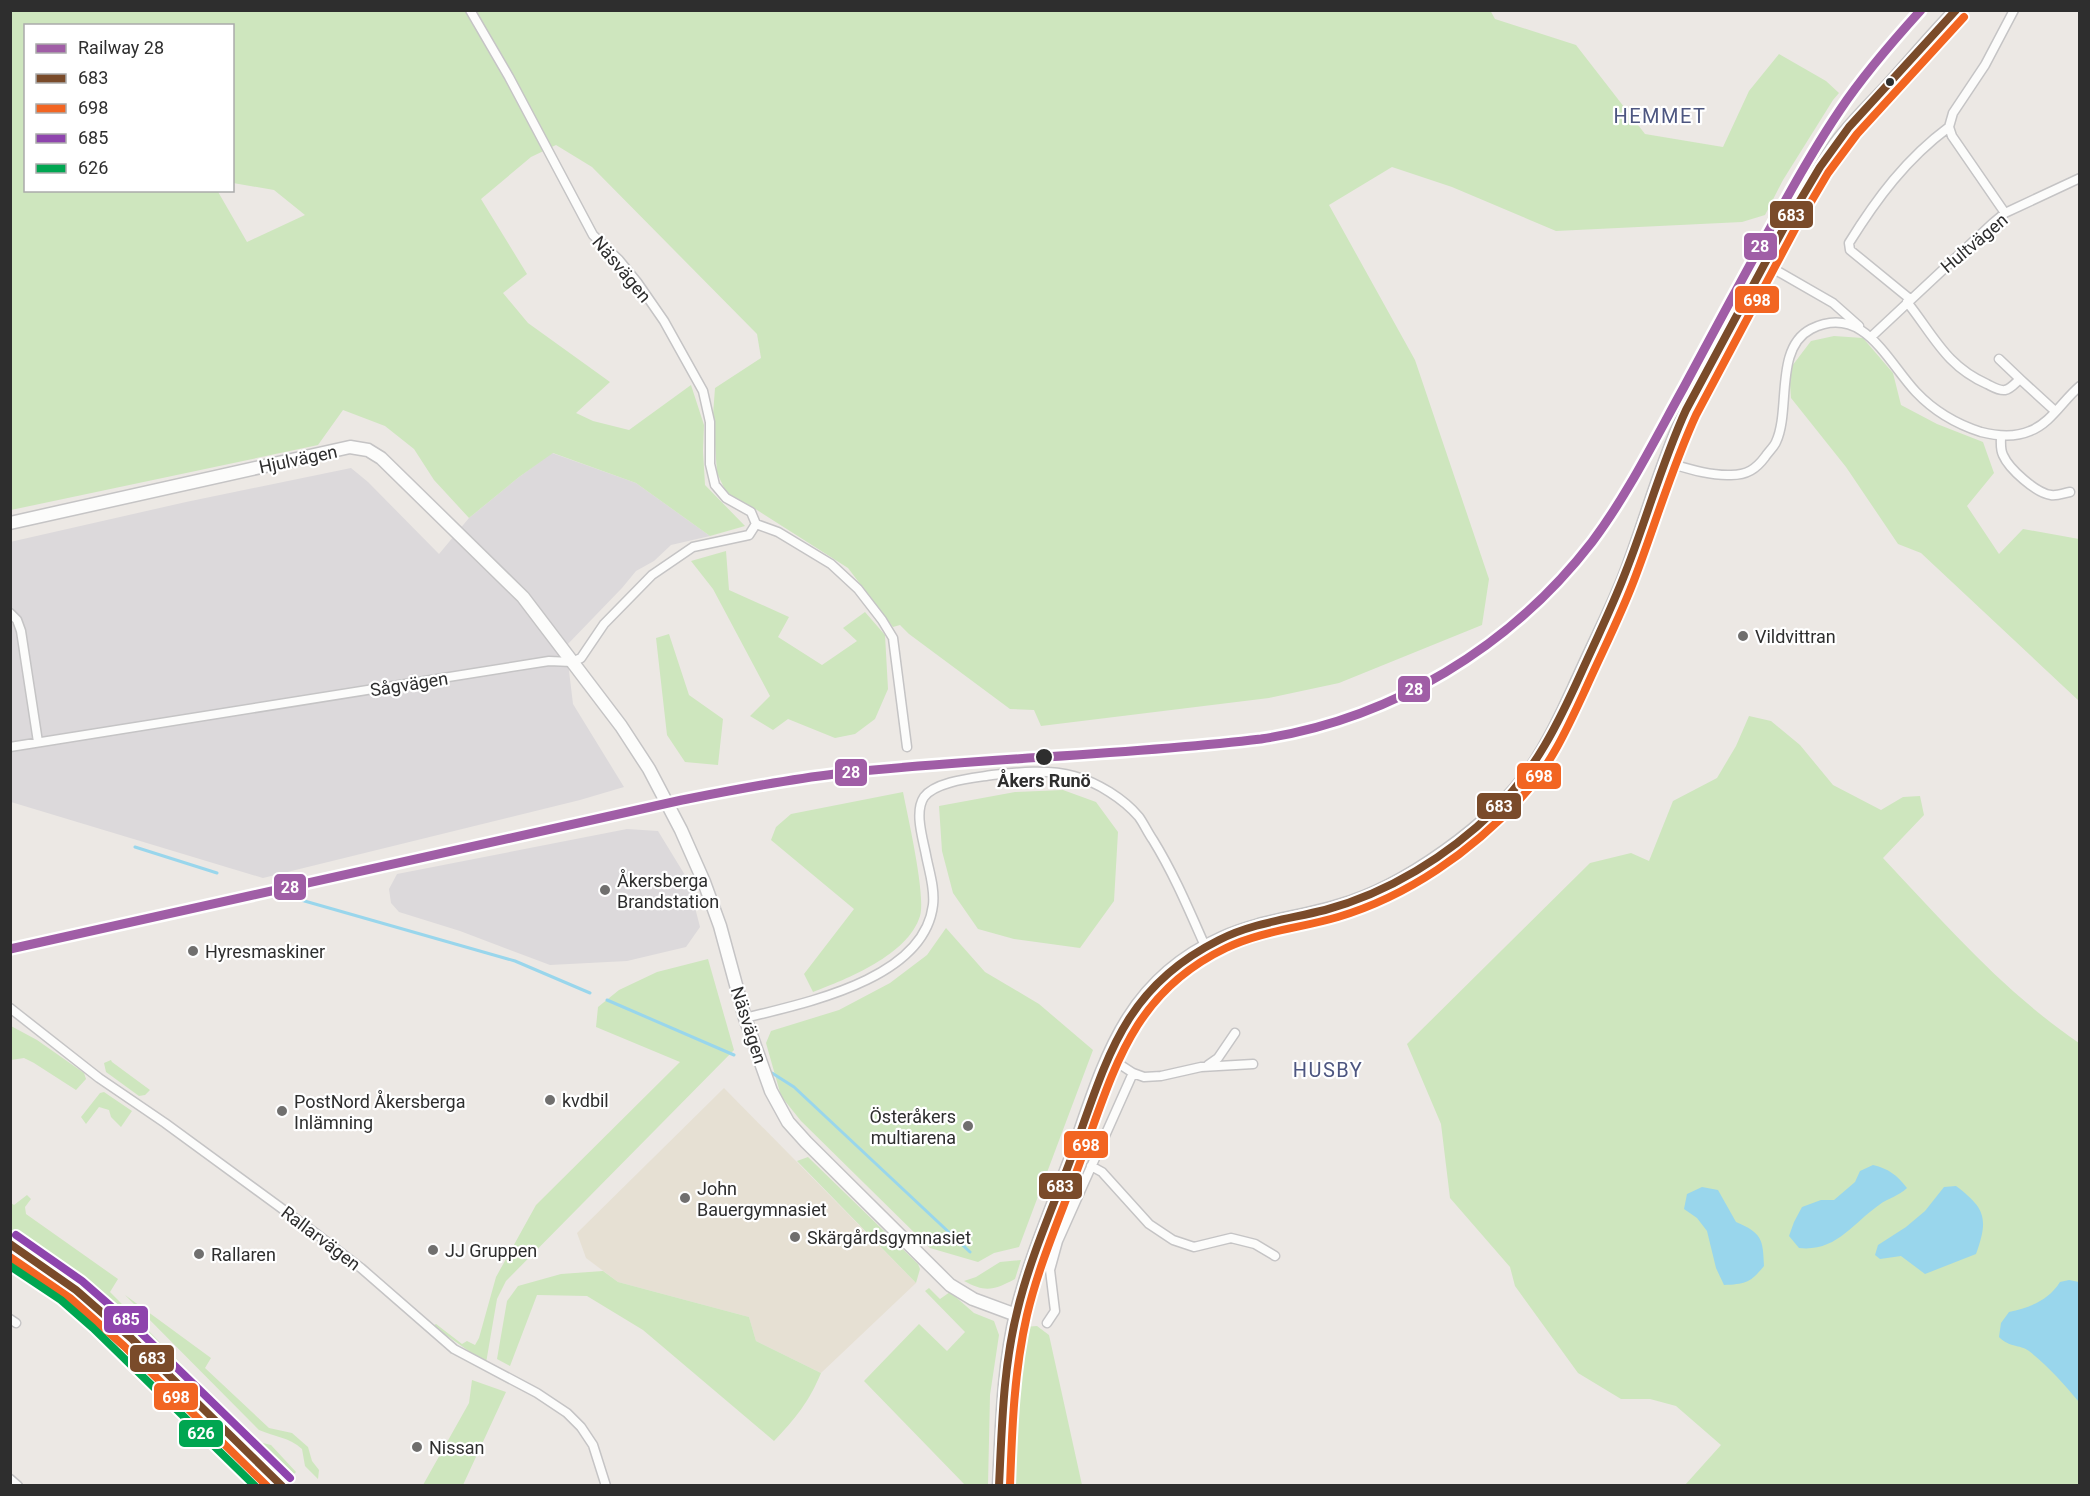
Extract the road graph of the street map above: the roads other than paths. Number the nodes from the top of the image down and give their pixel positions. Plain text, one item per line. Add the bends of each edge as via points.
1 (470, 10) edge
2 (1956, 10) edge
3 (2014, 10) edge
4 (1949, 127) junction
5 (2079, 178) edge
6 (2005, 213) junction
7 (1765, 264) junction
8 (1908, 300) junction
9 (1861, 328) junction
10 (1871, 337) junction
11 (1999, 359) dead end
12 (2020, 379) junction
13 (2079, 386) edge
14 (2055, 411) junction
15 (2001, 436) junction
16 (1665, 462) junction
17 (2070, 492) dead end
18 (10, 523) edge
19 (756, 524) junction
20 (10, 613) edge
21 (572, 662) junction
22 (38, 742) junction
23 (10, 747) edge
24 (907, 747) dead end
25 (1205, 946) junction
26 (10, 1008) edge
27 (745, 1018) junction
28 (1234, 1033) dead end
29 (1107, 1056) junction
30 (1253, 1064) dead end
31 (1202, 1067) junction
32 (1133, 1073) junction
33 (1091, 1166) junction
34 (10, 1244) edge
35 (10, 1253) edge
36 (1275, 1256) dead end
37 (1016, 1314) junction
38 (1047, 1323) dead end
39 (10, 1479) edge
40 (18, 1485) edge
41 (271, 1485) edge
42 (283, 1485) edge
43 (606, 1485) edge
44 (999, 1485) edge

1 - 19 street, Näsvägen via 593,235 637,282 703,391 710,422 710,464 715,485 726,498 751,512
2 - 7 main road via 1831,150
3 - 4 street via 1985,65 1953,112
4 - 6 street
4 - 8 street via 1899,172 1849,243 1850,250
5 - 6 street, Hultvägen
6 - 8 street, Hultvägen
7 - 9 street via 1833,303
7 - 16 main road via 1698,388
8 - 10 street, Hultvägen
8 - 12 street via 1948,359 1973,378 2004,390
9 - 10 street
9 - 16 street via 1834,323 1819,325 1796,340 1787,367 1776,442 1751,472 1731,475
10 - 15 street via 1934,408 1972,429
11 - 12 street
12 - 14 street
13 - 14 street
14 - 15 street via 2029,432
15 - 17 street via 2003,455 2027,482 2048,495
16 - 25 main road via 1624,577 1595,642 1547,742 1510,795 1470,831 1391,886 1338,907 1241,930
18 - 21 main road, Hjulvägen via 350,447 368,450 381,458 523,597
19 - 21 street via 749,535 693,547 652,575 604,624 580,658
19 - 24 street via 778,532 831,564 858,589 882,620 893,638
20 - 22 street via 21,632
21 - 22 street, Sågvägen via 549,661
21 - 27 main road, Näsvägen via 649,769 681,830 712,903
22 - 23 street, Sågvägen
25 - 27 street via 1171,869 1138,817 1119,799 1073,776 1041,772 970,778 936,788 922,801 921,825 933,905 926,928 912,947 873,977 838,994
25 - 29 main road via 1174,967 1139,1001
26 - 43 street, Rallarvägen via 99,1078 318,1235 454,1349 567,1413 593,1445
27 - 37 main road, Näsvägen via 771,1090 798,1134 950,1285 973,1299
28 - 31 street via 1218,1058
29 - 32 street
29 - 37 main road via 1032,1257
30 - 31 street
31 - 32 street via 1155,1077
32 - 33 street
33 - 36 street via 1102,1172 1149,1224 1173,1240 1194,1247 1231,1238 1255,1244
33 - 38 street via 1053,1258 1050,1279 1055,1305
34 - 42 main road via 76,1290 131,1338
35 - 41 main road via 100,1320
37 - 44 main road via 1003,1406
39 - 40 street

